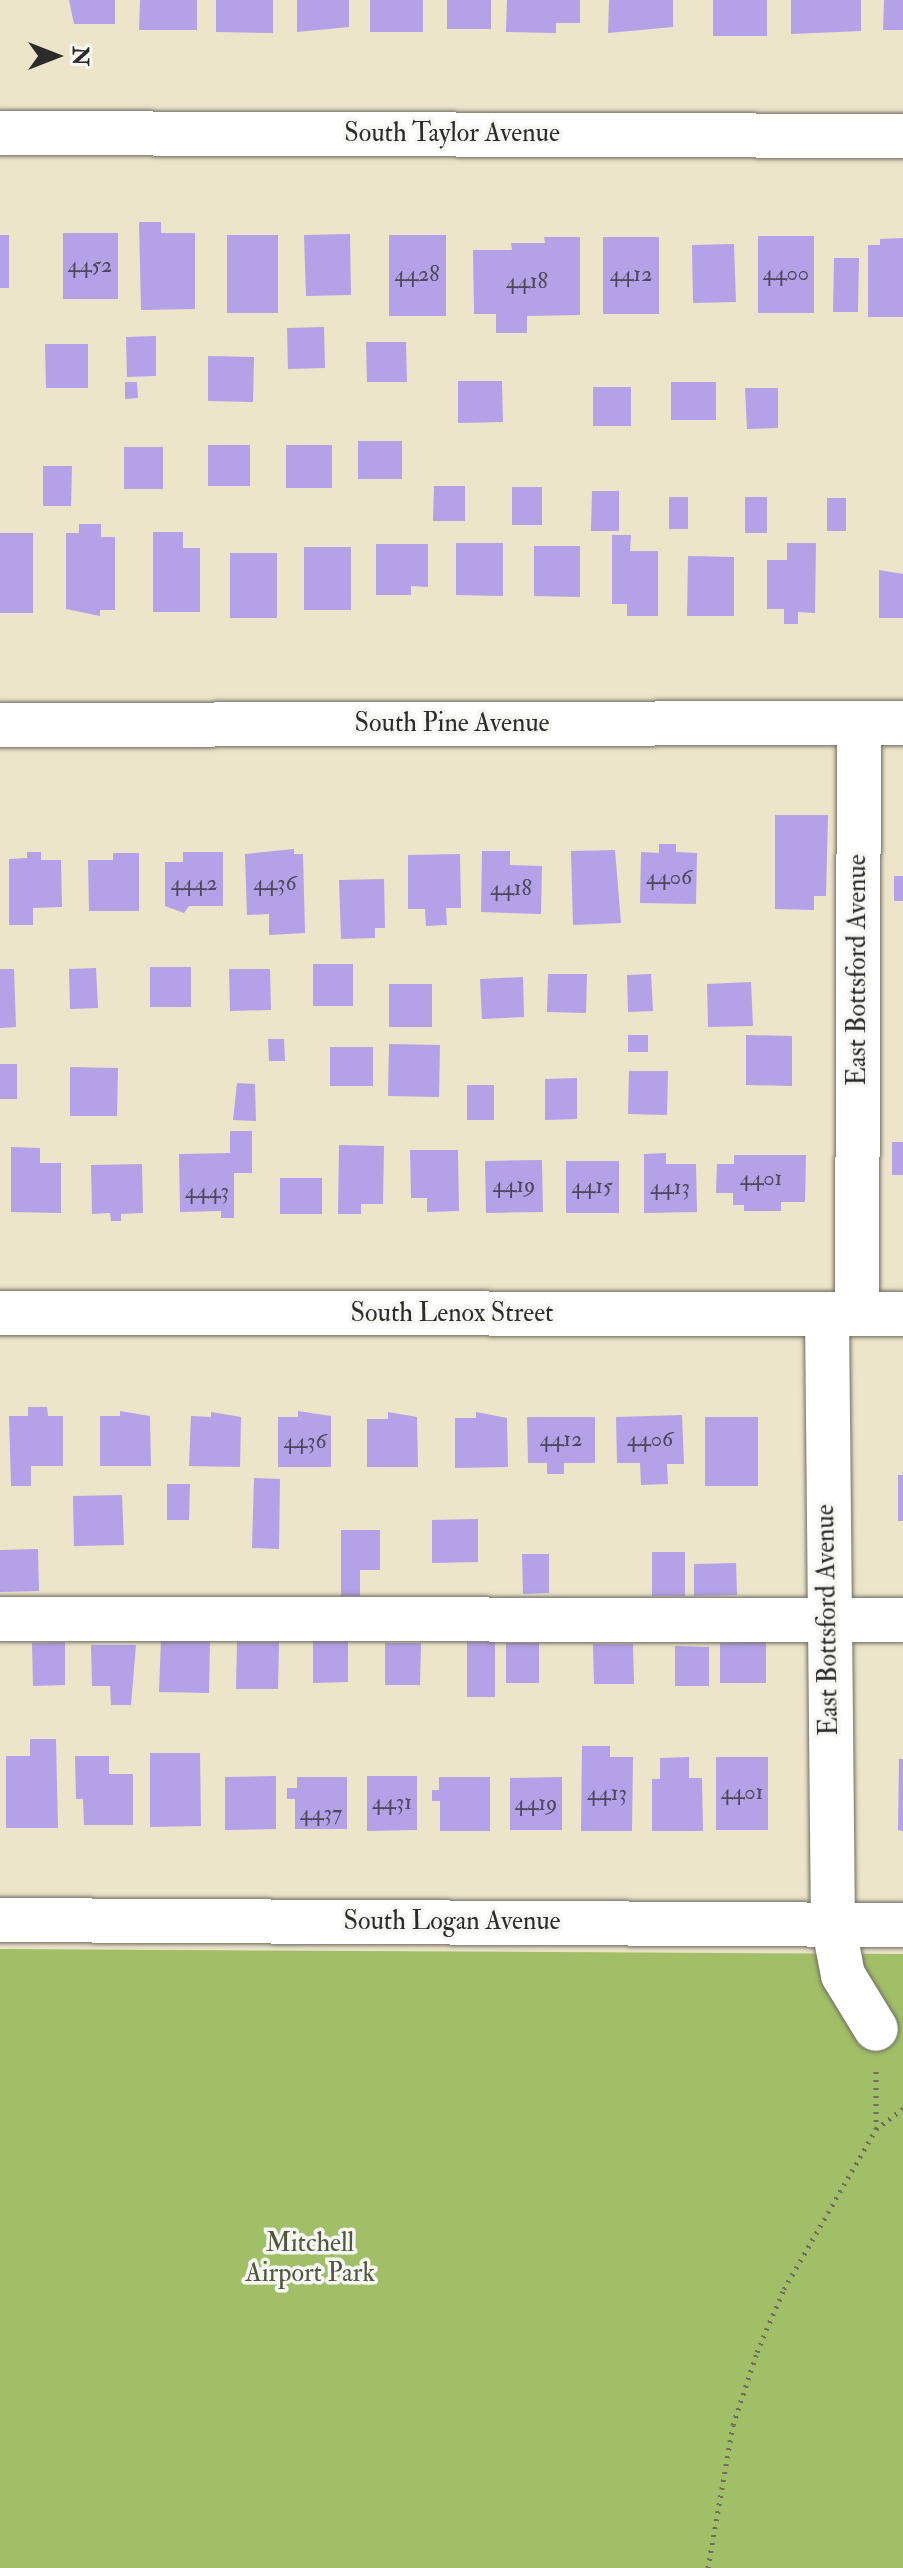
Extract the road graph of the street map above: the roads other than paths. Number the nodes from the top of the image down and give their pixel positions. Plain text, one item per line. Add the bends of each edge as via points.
1 (0, 133) edge
2 (903, 136) edge
3 (859, 723) junction
4 (903, 723) edge
5 (0, 725) edge
6 (0, 1313) edge
7 (842, 1314) junction
8 (903, 1314) edge
9 (0, 1619) edge
10 (827, 1619) junction
11 (903, 1620) edge
12 (0, 1920) edge
13 (833, 1924) junction
14 (903, 1925) edge
15 (876, 2029) road end

1 - 2 street, South Taylor Avenue
3 - 4 street, South Pine Avenue
3 - 5 street, South Pine Avenue
3 - 7 street, East Bottsford Avenue
6 - 7 street, South Lenox Street
7 - 8 street, South Lenox Street
7 - 10 street, East Bottsford Avenue
9 - 10 street
10 - 11 street
10 - 13 street, East Bottsford Avenue
12 - 13 street, South Logan Avenue
13 - 14 street, South Logan Avenue
13 - 15 street, East Bottsford Avenue via 843,1975

